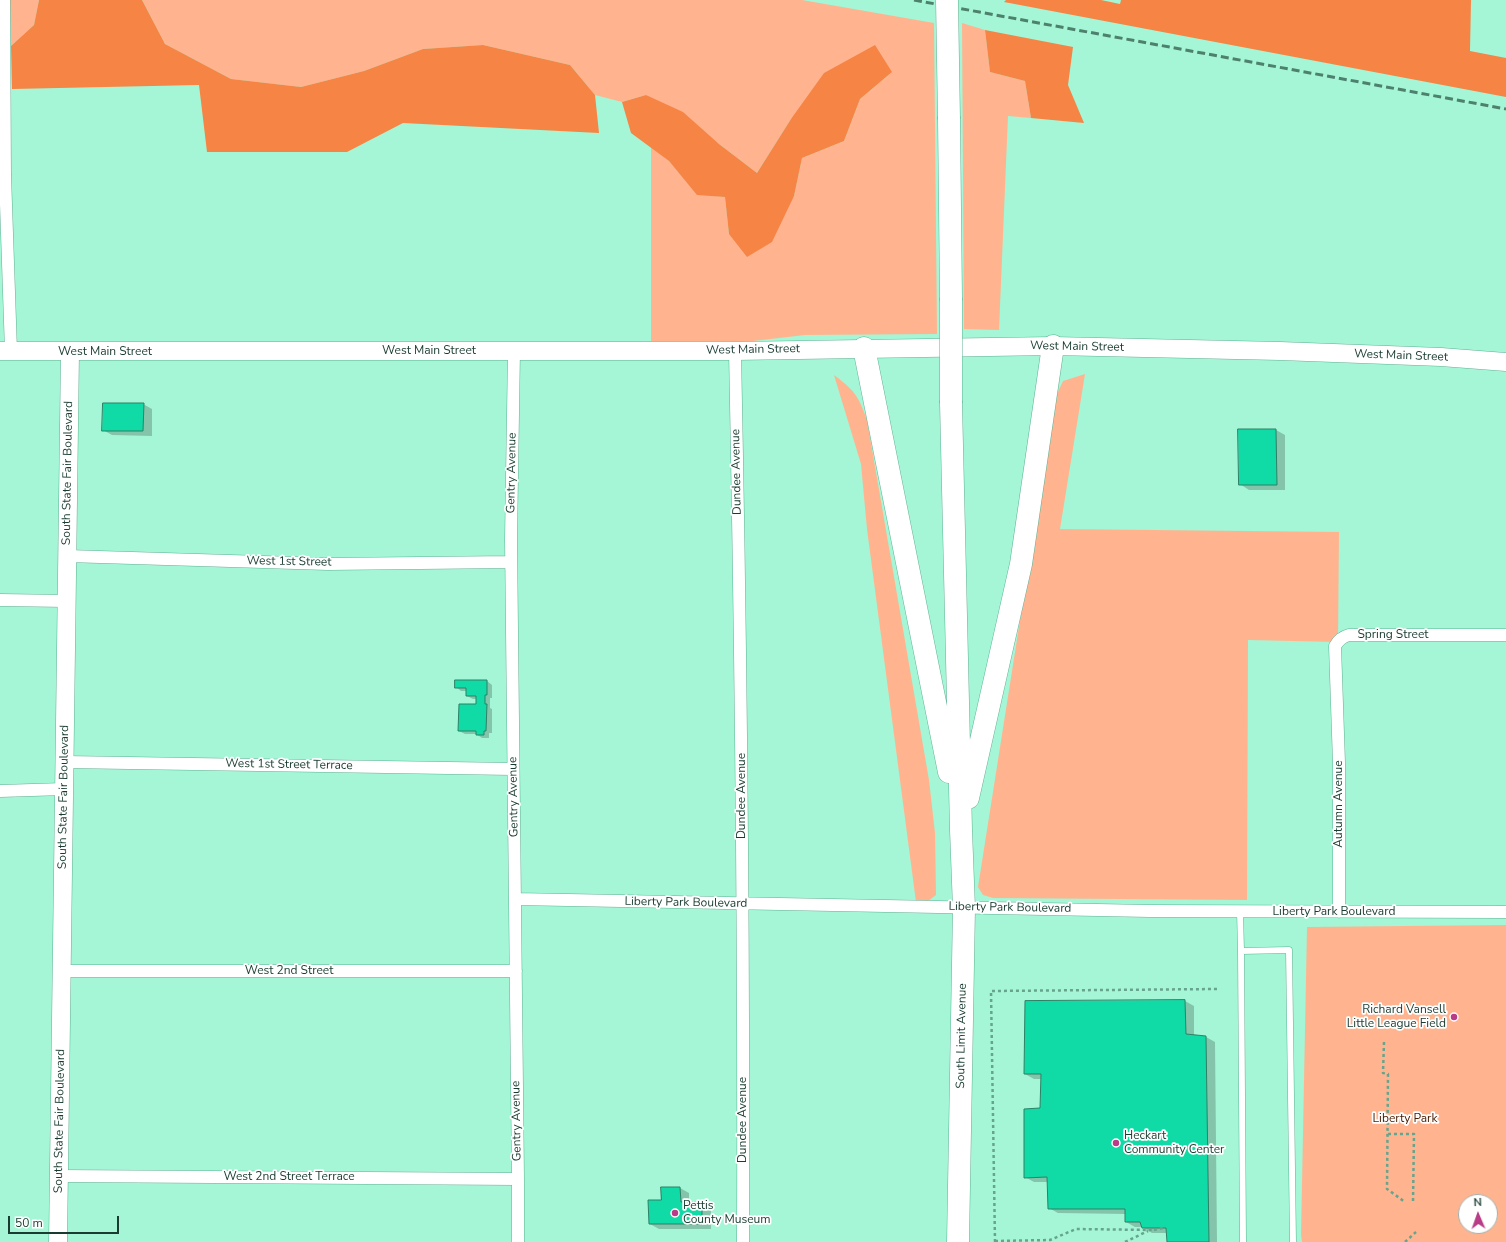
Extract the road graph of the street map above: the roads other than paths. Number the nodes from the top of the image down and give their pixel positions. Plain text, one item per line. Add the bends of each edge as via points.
1 (4, 0) edge
2 (947, 0) edge
3 (3, 118) edge
4 (3, 175) edge
5 (4, 252) edge
6 (1053, 346) junction
7 (864, 348) junction
8 (5, 351) edge
9 (514, 351) junction
10 (735, 351) junction
11 (70, 352) junction
12 (1506, 362) edge
13 (67, 556) junction
14 (511, 562) junction
15 (0, 600) edge
16 (67, 601) junction
17 (1506, 634) edge
18 (1336, 697) joint
19 (65, 762) junction
20 (513, 768) junction
21 (64, 789) junction
22 (0, 791) edge
23 (961, 830) junction
24 (515, 899) junction
25 (742, 904) junction
26 (964, 908) junction
27 (1240, 911) junction
28 (1339, 912) junction
29 (1506, 912) edge
30 (1241, 951) junction
31 (62, 971) junction
32 (516, 971) junction
33 (59, 1176) junction
34 (518, 1179) junction
35 (58, 1242) edge
36 (518, 1242) edge
37 (742, 1242) edge
38 (958, 1242) edge
39 (1243, 1242) edge
40 (1292, 1242) edge

1 - 3 street
2 - 23 highway, bridge via 951,403
3 - 4 street
4 - 5 street
5 - 8 street
6 - 7 main road, West Main Street
6 - 12 main road, West Main Street via 1310,352
6 - 23 highway via 1021,564
7 - 10 main road, West Main Street
7 - 23 highway
8 - 11 main road, West Main Street
9 - 10 main road, West Main Street
9 - 11 main road, West Main Street
9 - 14 street, Gentry Avenue
10 - 25 street, Dundee Avenue via 740,568
11 - 13 main road, South State Fair Boulevard
13 - 14 street, West 1st Street via 328,564
13 - 16 main road, South State Fair Boulevard
14 - 20 street, Gentry Avenue
15 - 16 street
16 - 19 main road, South State Fair Boulevard
17 - 18 street, Spring Street via 1349,635 1338,641 1335,646
18 - 28 street, Autumn Avenue via 1339,763
19 - 20 street, West 1st Street Terrace
19 - 21 main road, South State Fair Boulevard
20 - 24 street, Gentry Avenue
21 - 22 street
21 - 31 main road, South State Fair Boulevard
23 - 26 highway, South Limit Avenue
24 - 25 street, Liberty Park Boulevard
24 - 32 street, Gentry Avenue
25 - 26 street, Liberty Park Boulevard
25 - 37 street, Dundee Avenue
26 - 27 street, Liberty Park Boulevard
26 - 38 highway, South Limit Avenue
27 - 28 street, Liberty Park Boulevard
27 - 30 lane
28 - 29 street, Liberty Park Boulevard
30 - 39 lane
30 - 40 lane via 1289,950
31 - 32 street, West 2nd Street
31 - 33 main road, South State Fair Boulevard
32 - 34 street, Gentry Avenue
33 - 34 street, West 2nd Street Terrace
33 - 35 main road, South State Fair Boulevard
34 - 36 street, Gentry Avenue

